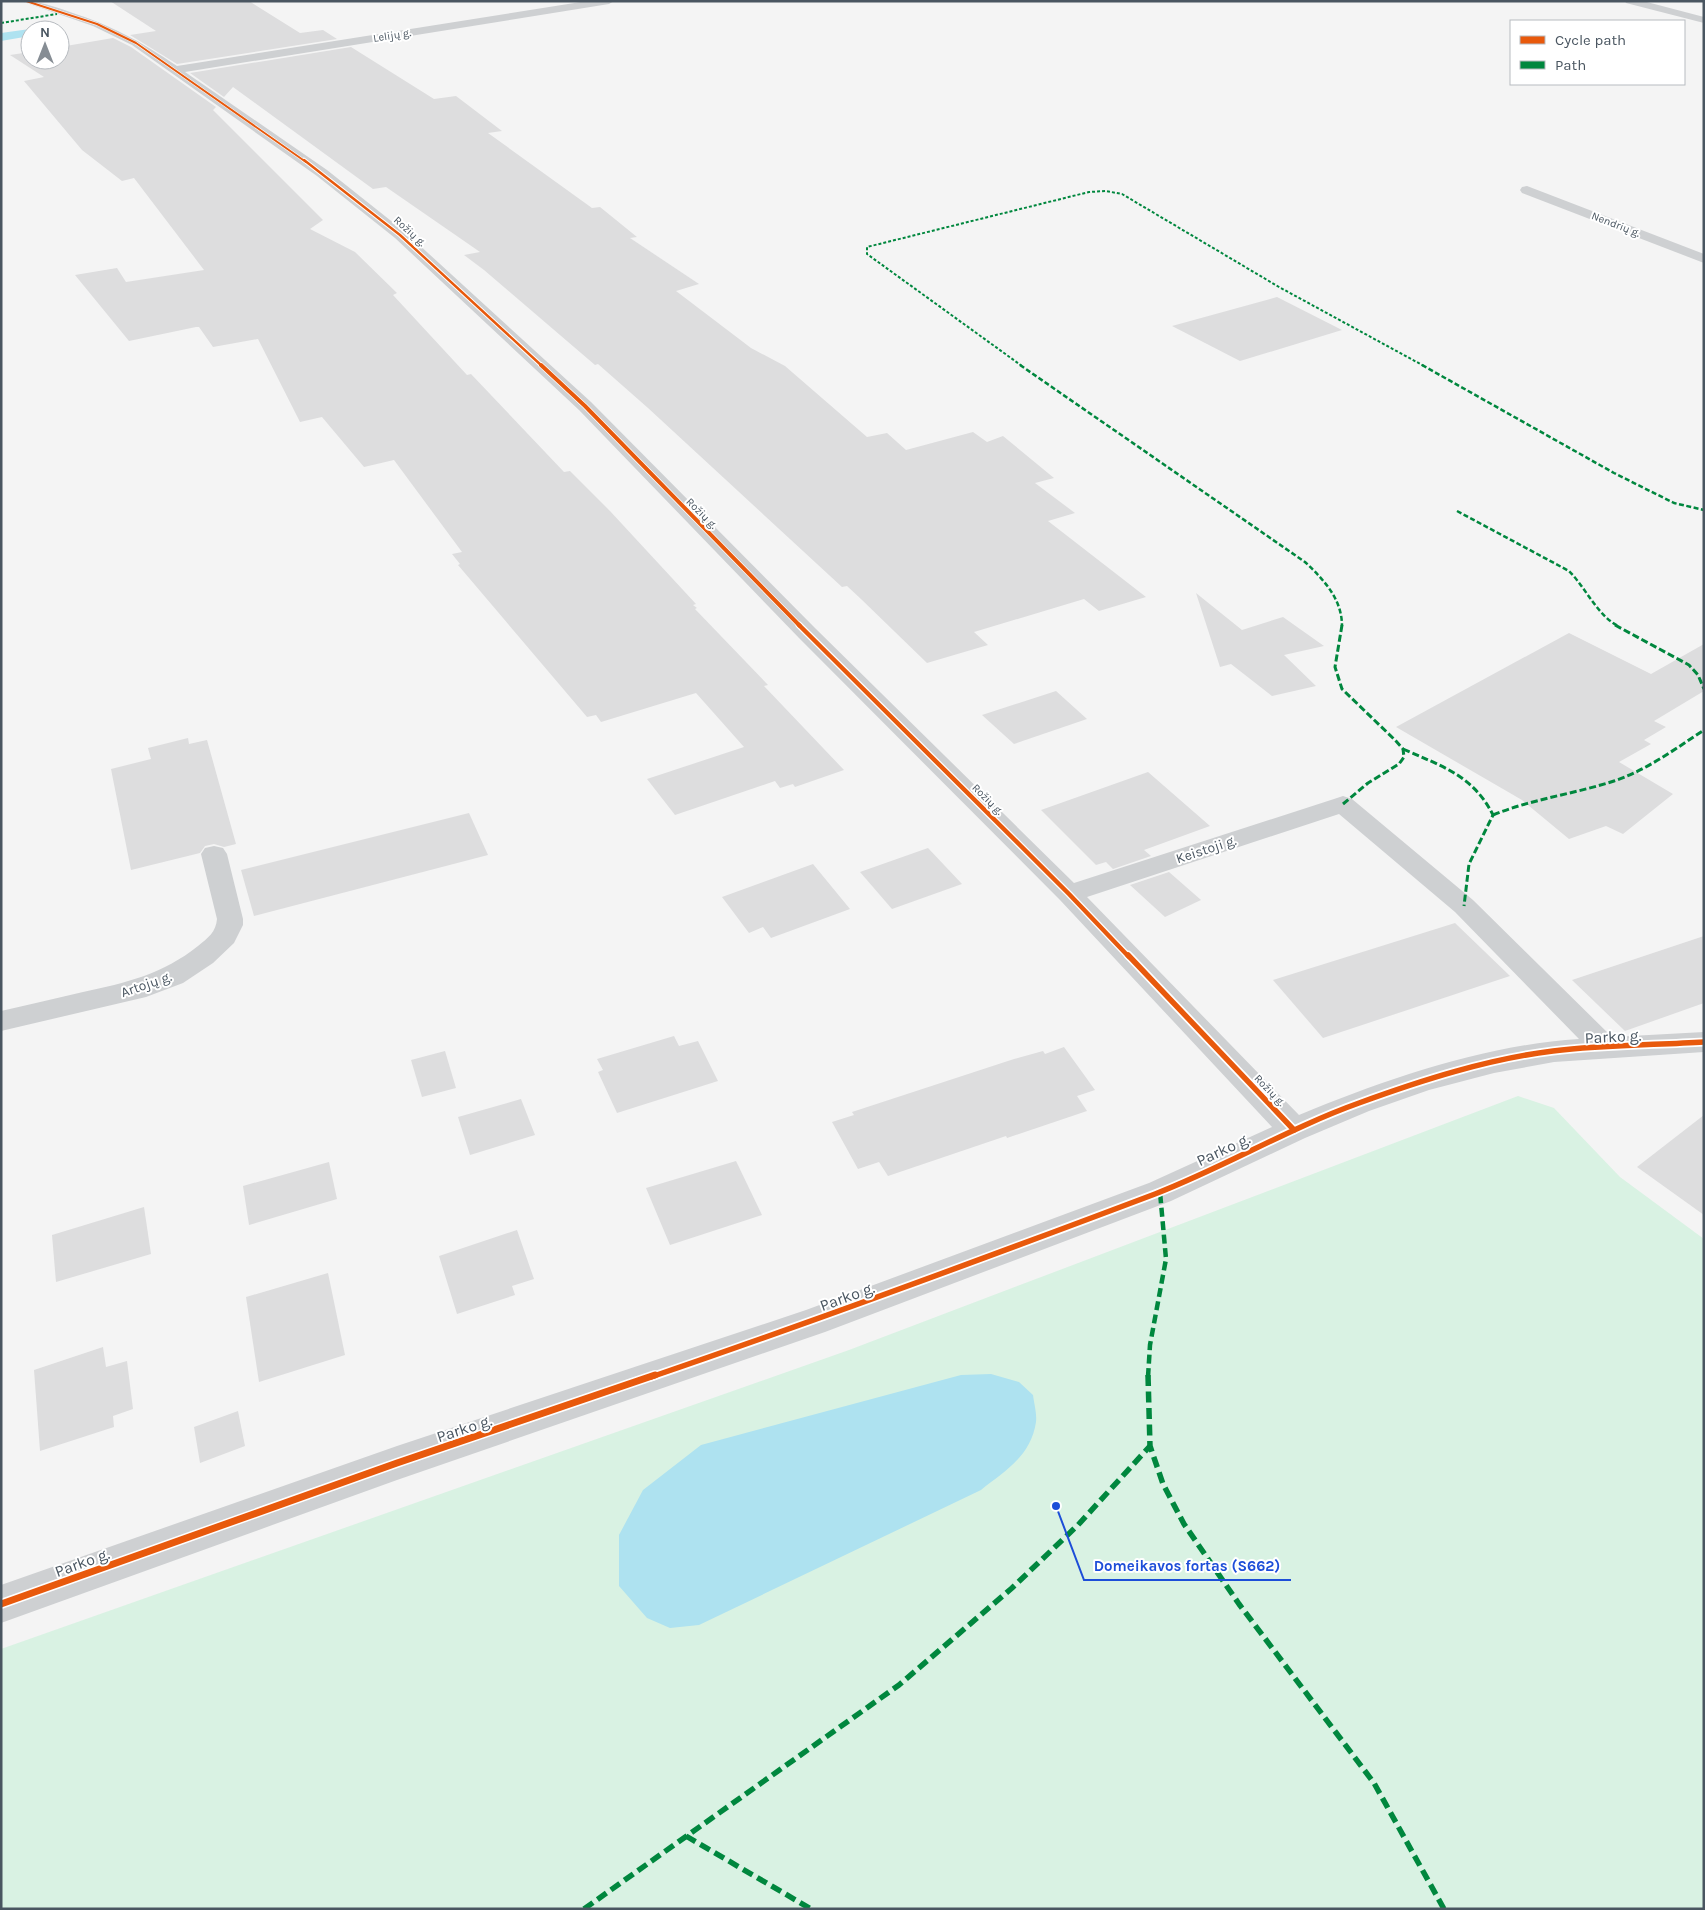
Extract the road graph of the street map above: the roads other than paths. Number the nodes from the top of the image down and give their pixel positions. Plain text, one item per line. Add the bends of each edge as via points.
1 (26, 1) edge
2 (609, 1) edge
3 (1630, 1) edge
4 (1704, 20) edge
5 (176, 70) junction
6 (1527, 190) dead end
7 (1704, 259) edge
8 (214, 854) dead end
9 (1069, 894) junction
10 (1, 1021) edge
11 (1704, 1042) edge
12 (1605, 1048) junction
13 (1294, 1130) junction
14 (1, 1604) edge

1 - 5 street, Rožių g. via 116,32
2 - 5 street, Lelijų g.
3 - 4 street
5 - 9 street, Rožių g. via 362,204 444,275 585,406
6 - 7 street, Nendrių g.
8 - 10 street, Artojų g. via 230,919 229,930 210,950 174,976 157,983
9 - 12 street, Keistoji g. via 1343,804 1464,906
9 - 13 street, Rožių g.
11 - 12 street, Parko g.
12 - 13 street, Parko g. via 1554,1051 1494,1062 1358,1103
13 - 14 street, Parko g. via 1160,1192 813,1322 397,1463

